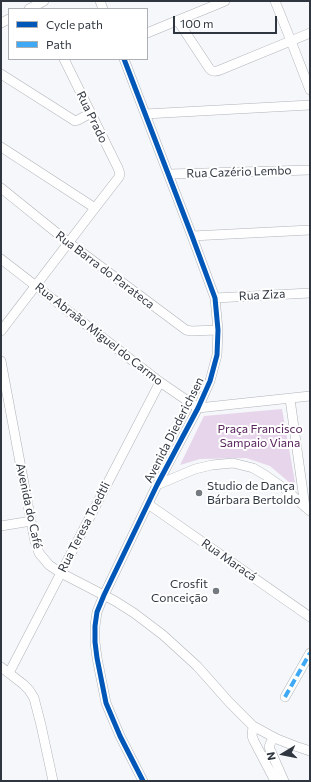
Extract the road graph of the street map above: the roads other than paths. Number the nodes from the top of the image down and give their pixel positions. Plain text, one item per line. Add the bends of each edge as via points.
1 (225, 1) edge
2 (275, 1) edge
3 (178, 21) junction
4 (310, 33) edge
5 (148, 34) edge
6 (291, 41) junction
7 (64, 60) edge
8 (124, 60) edge
9 (1, 74) edge
10 (310, 90) edge
11 (310, 105) edge
12 (91, 114) junction
13 (145, 114) junction
14 (1, 147) edge
15 (310, 170) edge
16 (169, 174) junction
17 (1, 188) edge
18 (95, 208) junction
19 (310, 230) edge
20 (192, 236) junction
21 (68, 242) junction
22 (1, 259) edge
23 (36, 286) junction
24 (310, 293) edge
25 (215, 298) junction
26 (2, 327) edge
27 (218, 330) junction
28 (1, 361) edge
29 (160, 382) junction
30 (310, 396) edge
31 (290, 399) junction
32 (198, 408) junction
33 (170, 459) junction
34 (181, 475) junction
35 (157, 485) junction
36 (148, 504) junction
37 (308, 509) edge
38 (31, 521) junction
39 (1, 526) edge
40 (61, 573) junction
41 (104, 595) junction
42 (310, 617) edge
43 (310, 653) edge
44 (5, 670) edge
45 (285, 697) dead end
46 (253, 726) junction
47 (273, 737) junction
48 (310, 751) edge
49 (53, 781) edge
50 (143, 781) edge
51 (275, 781) edge
52 (284, 781) edge

1 - 3 street
2 - 6 street
3 - 5 street
3 - 6 street via 214,72
4 - 6 street
6 - 10 street
7 - 12 street, Rua Prado
8 - 13 street, Avenida Diederichsen
9 - 12 street via 75,121
11 - 13 street
12 - 18 street, Rua Prado via 120,174
13 - 16 street, Avenida Diederichsen
14 - 18 street
15 - 16 street, Rua Cazério Lembo
16 - 20 street, Avenida Diederichsen
17 - 21 street, Rua Barra do Parateca
18 - 21 street
19 - 20 street
20 - 25 street, Avenida Diederichsen
21 - 23 street
21 - 27 street, Rua Barra do Parateca via 186,330
22 - 23 street, Rua Abraão Miguel do Carmo
23 - 26 street
23 - 29 street, Rua Abraão Miguel do Carmo
24 - 25 street, Rua Ziza
25 - 27 street, Avenida Diederichsen
27 - 32 street, Avenida Diederichsen via 217,355 210,381
28 - 38 street, Avenida do Café
29 - 32 street, Rua Abraão Miguel do Carmo
29 - 40 street, Rua Teresa Toedtli
30 - 31 street
31 - 32 street
31 - 37 street
32 - 33 street, Avenida Diederichsen
33 - 34 street
33 - 35 street, Avenida Diederichsen
34 - 35 street
34 - 37 street via 212,465 233,463 253,468 285,489
35 - 36 street, Avenida Diederichsen
36 - 41 street, Avenida Diederichsen
36 - 42 street, Rua Maracá
38 - 39 street
38 - 40 street, Avenida do Café via 39,554 48,565
40 - 41 street, Avenida do Café
40 - 44 street, Rua Teresa Toedtli
41 - 46 street, Avenida do Café via 134,613 169,640
41 - 50 street, Avenida Diederichsen via 97,612 95,642 106,703
43 - 45 street
44 - 49 street via 30,690 34,698
46 - 47 street, Avenida do Café
46 - 51 street via 254,741
47 - 48 street, Avenida do Café
47 - 52 street via 269,747

